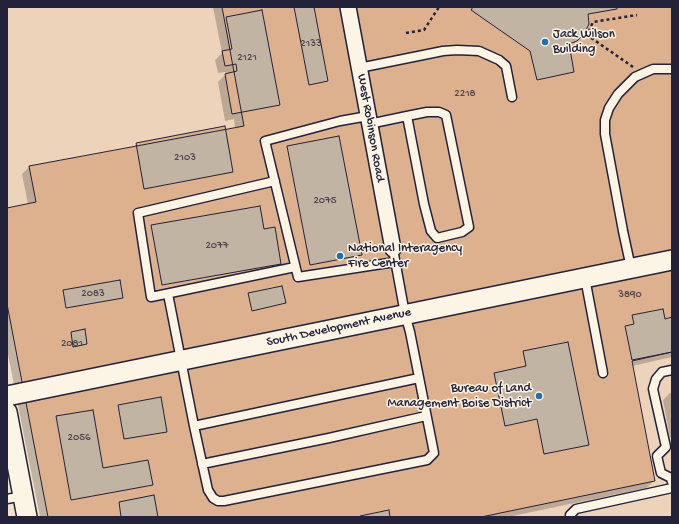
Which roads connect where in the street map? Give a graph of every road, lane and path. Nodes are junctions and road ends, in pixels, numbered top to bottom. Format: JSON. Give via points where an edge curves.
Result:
{"nodes":[{"id":1,"x":348,"y":7,"type":"edge"},
{"id":2,"x":440,"y":7,"type":"edge"},
{"id":3,"x":637,"y":15,"type":"dead end"},
{"id":4,"x":406,"y":33,"type":"dead end"},
{"id":5,"x":633,"y":67,"type":"dead end"},
{"id":6,"x":359,"y":68,"type":"junction"},
{"id":7,"x":672,"y":69,"type":"edge"},
{"id":8,"x":512,"y":97,"type":"dead end"},
{"id":9,"x":407,"y":116,"type":"junction"},
{"id":10,"x":369,"y":120,"type":"junction"},
{"id":11,"x":275,"y":181,"type":"junction"},
{"id":12,"x":394,"y":256,"type":"junction"},
{"id":13,"x":672,"y":260,"type":"edge"},
{"id":14,"x":295,"y":267,"type":"junction"},
{"id":15,"x":631,"y":268,"type":"junction"},
{"id":16,"x":585,"y":278,"type":"junction"},
{"id":17,"x":168,"y":294,"type":"junction"},
{"id":18,"x":405,"y":314,"type":"junction"},
{"id":19,"x":181,"y":360,"type":"junction"},
{"id":20,"x":672,"y":370,"type":"edge"},
{"id":21,"x":603,"y":373,"type":"dead end"},
{"id":22,"x":418,"y":378,"type":"junction"},
{"id":23,"x":7,"y":396,"type":"edge"},
{"id":24,"x":7,"y":412,"type":"edge"},
{"id":25,"x":426,"y":416,"type":"junction"},
{"id":26,"x":194,"y":426,"type":"junction"},
{"id":27,"x":669,"y":449,"type":"edge"},
{"id":28,"x":202,"y":464,"type":"junction"},
{"id":29,"x":14,"y":468,"type":"edge"},
{"id":30,"x":672,"y":479,"type":"edge"},
{"id":31,"x":672,"y":488,"type":"edge"},
{"id":32,"x":15,"y":498,"type":"edge"},
{"id":33,"x":27,"y":517,"type":"edge"},
{"id":34,"x":570,"y":517,"type":"edge"}],
"edges":[{"from":1,"to":6,"type":"street","name":"West Robinson Road"},
{"from":2,"to":4,"type":"path","via":[[424,30]]},
{"from":3,"to":5,"type":"path","via":[[593,22],[587,35]]},
{"from":6,"to":8,"type":"lane","via":[[442,51],[479,51],[506,66]]},
{"from":6,"to":10,"type":"street","name":"West Robinson Road"},
{"from":7,"to":15,"type":"lane","via":[[653,69],[635,78],[618,94],[605,120],[605,134],[622,231]]},
{"from":9,"to":9,"type":"lane","via":[[427,112],[446,115],[469,227],[462,232],[437,238],[431,231]]},
{"from":9,"to":10,"type":"lane"},
{"from":10,"to":11,"type":"lane","via":[[340,121],[265,141]]},
{"from":10,"to":12,"type":"street","name":"West Robinson Road"},
{"from":11,"to":14,"type":"lane"},
{"from":11,"to":17,"type":"lane","via":[[138,213],[151,297]]},
{"from":12,"to":14,"type":"lane","via":[[298,277]]},
{"from":12,"to":18,"type":"lane"},
{"from":13,"to":15,"type":"street","name":"South Development Avenue"},
{"from":14,"to":17,"type":"lane"},
{"from":15,"to":16,"type":"street","name":"South Development Avenue"},
{"from":16,"to":18,"type":"street","name":"South Development Avenue"},
{"from":16,"to":21,"type":"lane"},
{"from":17,"to":19,"type":"lane"},
{"from":18,"to":19,"type":"street","name":"South Development Avenue"},
{"from":18,"to":22,"type":"lane"},
{"from":19,"to":23,"type":"street","name":"South Development Avenue"},
{"from":19,"to":26,"type":"lane"},
{"from":20,"to":27,"type":"lane","via":[[662,372],[656,379],[653,389]]},
{"from":22,"to":25,"type":"lane"},
{"from":22,"to":26,"type":"lane"},
{"from":24,"to":29,"type":"street"},
{"from":25,"to":28,"type":"lane"},
{"from":25,"to":28,"type":"lane","via":[[434,453],[427,460],[224,501],[213,498],[208,490]]},
{"from":26,"to":28,"type":"lane"},
{"from":27,"to":30,"type":"lane","via":[[658,456],[661,473]]},
{"from":29,"to":32,"type":"street"},
{"from":31,"to":34,"type":"lane","via":[[576,509]]},
{"from":32,"to":33,"type":"street"}]}
